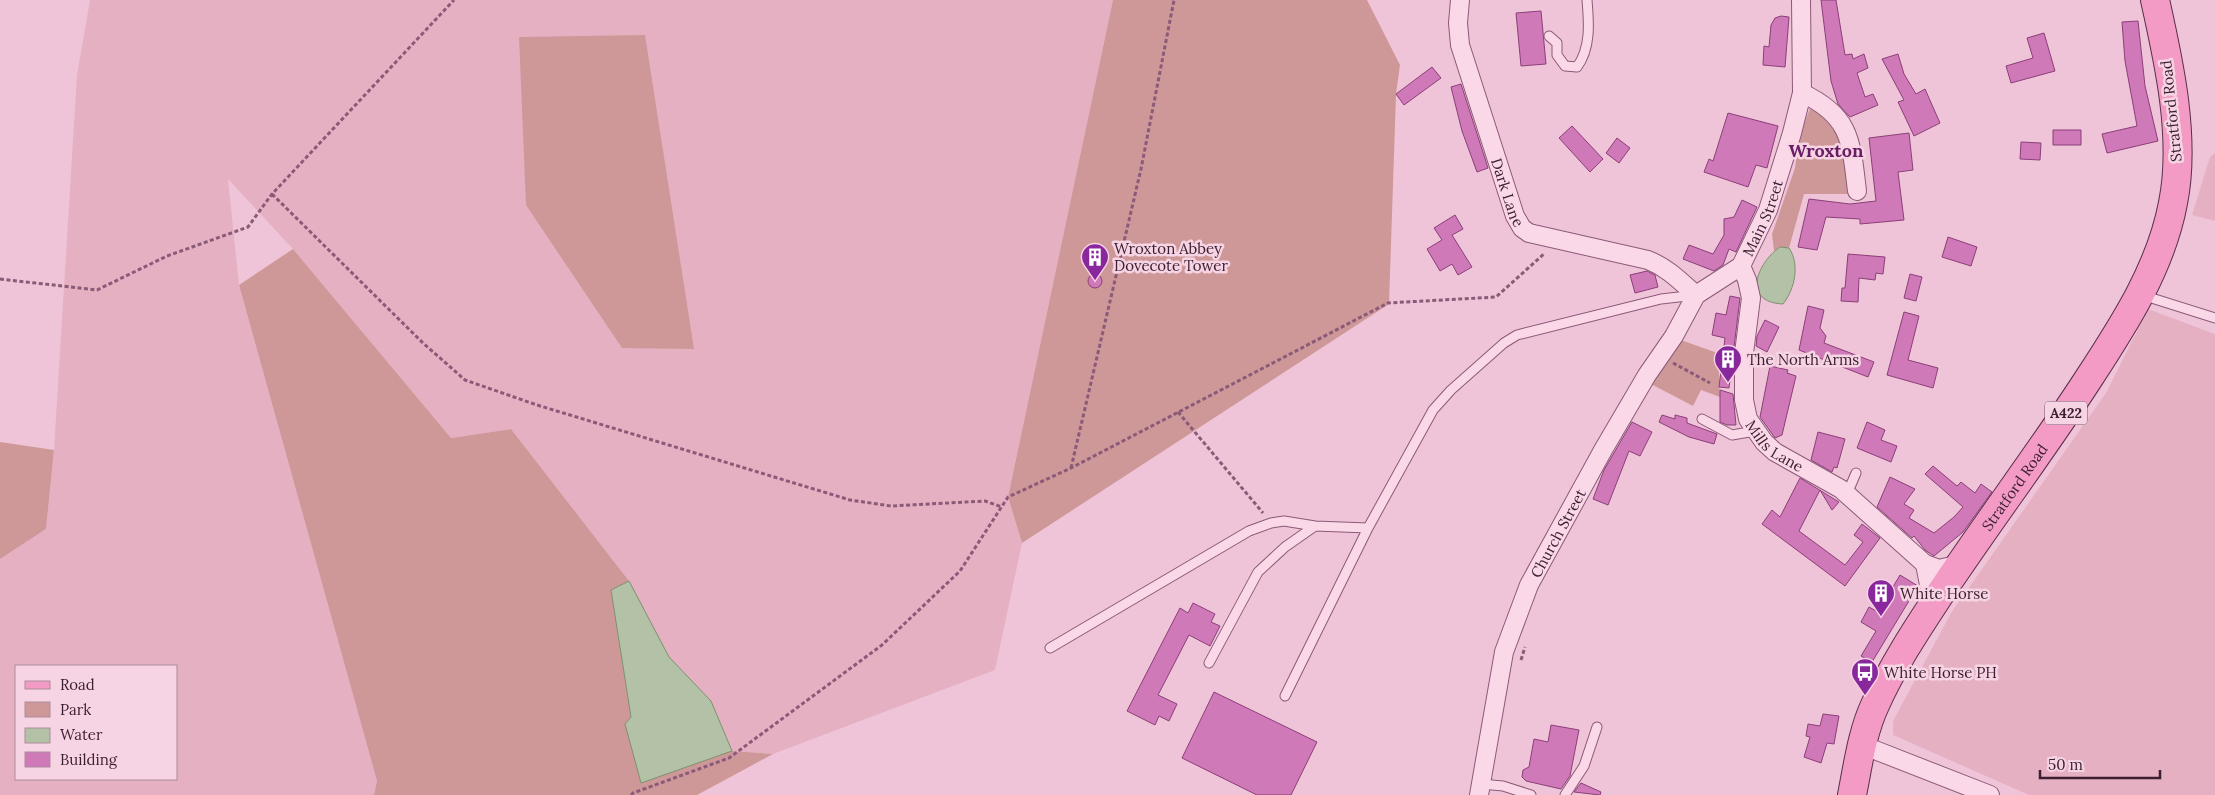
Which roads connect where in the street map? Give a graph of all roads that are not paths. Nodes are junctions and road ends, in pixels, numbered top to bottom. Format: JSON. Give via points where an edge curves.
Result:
{"nodes":[{"id":1,"x":1460,"y":0,"type":"edge"},
{"id":2,"x":1587,"y":0,"type":"edge"},
{"id":3,"x":1802,"y":0,"type":"edge"},
{"id":4,"x":2155,"y":0,"type":"edge"},
{"id":5,"x":1550,"y":36,"type":"dead end"},
{"id":6,"x":1802,"y":93,"type":"junction"},
{"id":7,"x":1857,"y":191,"type":"dead end"},
{"id":8,"x":1741,"y":266,"type":"junction"},
{"id":9,"x":2140,"y":294,"type":"junction"},
{"id":10,"x":1696,"y":295,"type":"junction"},
{"id":11,"x":2215,"y":318,"type":"edge"},
{"id":12,"x":1702,"y":419,"type":"dead end"},
{"id":13,"x":1756,"y":431,"type":"junction"},
{"id":14,"x":1856,"y":473,"type":"dead end"},
{"id":15,"x":1847,"y":494,"type":"junction"},
{"id":16,"x":1315,"y":526,"type":"junction"},
{"id":17,"x":1368,"y":528,"type":"junction"},
{"id":18,"x":1925,"y":564,"type":"junction"},
{"id":19,"x":1960,"y":564,"type":"junction"},
{"id":20,"x":1933,"y":606,"type":"junction"},
{"id":21,"x":1050,"y":648,"type":"dead end"},
{"id":22,"x":1209,"y":663,"type":"dead end"},
{"id":23,"x":1285,"y":696,"type":"dead end"},
{"id":24,"x":1598,"y":727,"type":"dead end"},
{"id":25,"x":1862,"y":745,"type":"junction"},
{"id":26,"x":1480,"y":790,"type":"edge"},
{"id":27,"x":1531,"y":795,"type":"edge"},
{"id":28,"x":1565,"y":795,"type":"edge"},
{"id":29,"x":1852,"y":795,"type":"edge"},
{"id":30,"x":1990,"y":795,"type":"edge"}],
"edges":[{"from":1,"to":10,"type":"street","name":"Dark Lane","via":[[1460,45],[1515,216],[1522,228],[1529,233],[1660,265]]},
{"from":2,"to":5,"type":"lane","via":[[1585,56],[1577,66],[1565,66],[1557,55],[1557,44]]},
{"from":3,"to":6,"type":"street","name":"Main Street"},
{"from":4,"to":9,"type":"main road","name":"Stratford Road","number":"A422","via":[[2171,87],[2177,145],[2176,174],[2174,200],[2164,240]]},
{"from":6,"to":7,"type":"street","via":[[1819,101],[1845,129],[1852,145]]},
{"from":6,"to":8,"type":"street","name":"Main Street","via":[[1768,210]]},
{"from":8,"to":10,"type":"street","name":"Main Street"},
{"from":8,"to":13,"type":"street","name":"Mills Lane","via":[[1751,298],[1744,353],[1744,400],[1748,419]]},
{"from":9,"to":11,"type":"lane"},
{"from":9,"to":19,"type":"main road","name":"Stratford Road","number":"A422","via":[[2046,444]]},
{"from":10,"to":17,"type":"lane","via":[[1661,299],[1540,328],[1504,343],[1433,410]]},
{"from":10,"to":26,"type":"street","name":"Church Street","via":[[1603,450],[1529,585],[1504,652]]},
{"from":12,"to":13,"type":"lane","via":[[1732,435]]},
{"from":13,"to":15,"type":"street","name":"Mills Lane","via":[[1775,452]]},
{"from":14,"to":15,"type":"lane"},
{"from":15,"to":18,"type":"street","name":"Mills Lane"},
{"from":16,"to":17,"type":"lane"},
{"from":16,"to":21,"type":"lane","via":[[1284,521],[1249,531]]},
{"from":16,"to":22,"type":"lane","via":[[1258,572]]},
{"from":17,"to":23,"type":"lane"},
{"from":18,"to":19,"type":"street","via":[[1939,568]]},
{"from":18,"to":20,"type":"street"},
{"from":19,"to":20,"type":"main road","name":"Stratford Road","number":"A422"},
{"from":20,"to":25,"type":"main road","name":"Stratford Road","number":"A422","via":[[1908,643],[1874,706]]},
{"from":24,"to":28,"type":"lane","via":[[1584,766]]},
{"from":25,"to":29,"type":"main road","name":"Stratford Road","number":"A422"},
{"from":25,"to":30,"type":"street"},
{"from":26,"to":27,"type":"lane","via":[[1503,786]]}]}
